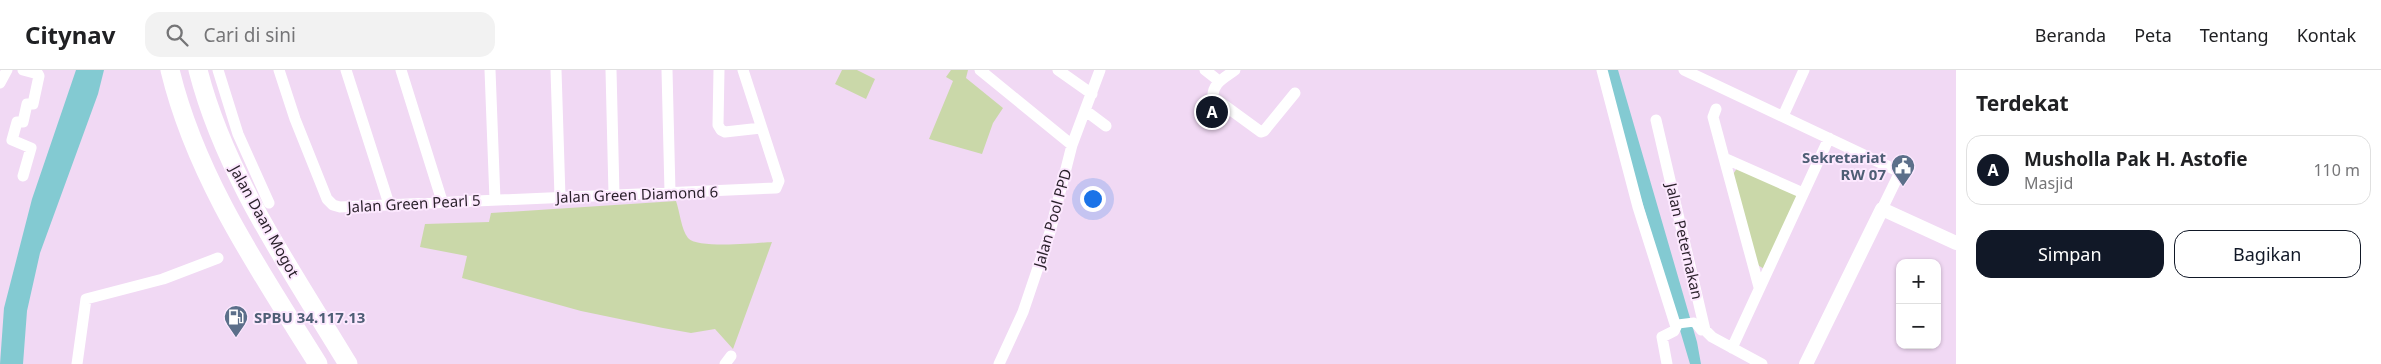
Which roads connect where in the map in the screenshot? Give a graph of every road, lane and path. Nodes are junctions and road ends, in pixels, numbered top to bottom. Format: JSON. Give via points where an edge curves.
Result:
{"nodes":[{"id":1,"x":8,"y":70,"type":"edge"},
{"id":2,"x":23,"y":70,"type":"edge"},
{"id":3,"x":170,"y":70,"type":"edge"},
{"id":4,"x":183,"y":70,"type":"edge"},
{"id":5,"x":188,"y":70,"type":"edge"},
{"id":6,"x":198,"y":70,"type":"edge"},
{"id":7,"x":218,"y":70,"type":"edge"},
{"id":8,"x":279,"y":70,"type":"edge"},
{"id":9,"x":346,"y":70,"type":"edge"},
{"id":10,"x":401,"y":70,"type":"edge"},
{"id":11,"x":490,"y":70,"type":"edge"},
{"id":12,"x":556,"y":70,"type":"edge"},
{"id":13,"x":611,"y":70,"type":"edge"},
{"id":14,"x":667,"y":70,"type":"edge"},
{"id":15,"x":719,"y":70,"type":"edge"},
{"id":16,"x":743,"y":70,"type":"edge"},
{"id":17,"x":980,"y":70,"type":"edge"},
{"id":18,"x":1058,"y":70,"type":"edge"},
{"id":19,"x":1100,"y":70,"type":"edge"},
{"id":20,"x":1205,"y":70,"type":"edge"},
{"id":21,"x":1235,"y":70,"type":"edge"},
{"id":22,"x":1602,"y":70,"type":"edge"},
{"id":23,"x":1684,"y":70,"type":"edge"},
{"id":24,"x":1804,"y":70,"type":"edge"},
{"id":25,"x":1219,"y":81,"type":"junction"},
{"id":26,"x":0,"y":83,"type":"edge"},
{"id":27,"x":1295,"y":93,"type":"dead end"},
{"id":28,"x":1092,"y":94,"type":"junction"},
{"id":29,"x":204,"y":95,"type":"junction"},
{"id":30,"x":179,"y":103,"type":"junction"},
{"id":31,"x":1716,"y":109,"type":"dead end"},
{"id":32,"x":1086,"y":111,"type":"junction"},
{"id":33,"x":211,"y":116,"type":"junction"},
{"id":34,"x":1783,"y":116,"type":"junction"},
{"id":35,"x":1656,"y":120,"type":"dead end"},
{"id":36,"x":187,"y":126,"type":"junction"},
{"id":37,"x":1106,"y":126,"type":"dead end"},
{"id":38,"x":761,"y":128,"type":"junction"},
{"id":39,"x":1829,"y":138,"type":"junction"},
{"id":40,"x":1072,"y":145,"type":"junction"},
{"id":41,"x":1724,"y":158,"type":"junction"},
{"id":42,"x":23,"y":176,"type":"dead end"},
{"id":43,"x":670,"y":192,"type":"junction"},
{"id":44,"x":1803,"y":193,"type":"junction"},
{"id":45,"x":614,"y":194,"type":"junction"},
{"id":46,"x":560,"y":197,"type":"junction"},
{"id":47,"x":262,"y":199,"type":"junction"},
{"id":48,"x":495,"y":200,"type":"junction"},
{"id":49,"x":442,"y":201,"type":"junction"},
{"id":50,"x":389,"y":204,"type":"junction"},
{"id":51,"x":1882,"y":209,"type":"junction"},
{"id":52,"x":1956,"y":243,"type":"edge"},
{"id":53,"x":218,"y":258,"type":"dead end"},
{"id":54,"x":1759,"y":287,"type":"junction"},
{"id":55,"x":1676,"y":325,"type":"junction"},
{"id":56,"x":1706,"y":330,"type":"junction"},
{"id":57,"x":1732,"y":348,"type":"junction"},
{"id":58,"x":77,"y":364,"type":"edge"},
{"id":59,"x":318,"y":364,"type":"edge"},
{"id":60,"x":329,"y":364,"type":"edge"},
{"id":61,"x":338,"y":364,"type":"edge"},
{"id":62,"x":348,"y":364,"type":"edge"},
{"id":63,"x":999,"y":364,"type":"edge"},
{"id":64,"x":1667,"y":364,"type":"edge"},
{"id":65,"x":1762,"y":364,"type":"edge"},
{"id":66,"x":1806,"y":364,"type":"edge"}],
"edges":[{"from":1,"to":26,"type":"street"},
{"from":2,"to":42,"type":"street","via":[[39,76],[32,104],[27,104],[23,122],[16,122],[12,140],[31,148]]},
{"from":3,"to":30,"type":"highway","name":"Jalan Daan Mogot"},
{"from":4,"to":60,"type":"highway","name":"Jalan Daan Mogot","via":[[198,124],[235,205]]},
{"from":5,"to":61,"type":"highway","name":"Jalan Daan Mogot","via":[[205,124],[239,201]]},
{"from":6,"to":29,"type":"highway","name":"Jalan Daan Mogot"},
{"from":7,"to":47,"type":"street"},
{"from":8,"to":50,"type":"street","name":"Jalan Green Pearl 5","via":[[328,199],[340,207]]},
{"from":9,"to":50,"type":"street"},
{"from":10,"to":49,"type":"street"},
{"from":11,"to":48,"type":"street"},
{"from":12,"to":46,"type":"street"},
{"from":13,"to":45,"type":"street"},
{"from":14,"to":43,"type":"street"},
{"from":15,"to":38,"type":"street","via":[[718,125],[721,130]]},
{"from":16,"to":38,"type":"street"},
{"from":17,"to":40,"type":"street"},
{"from":18,"to":28,"type":"street"},
{"from":19,"to":28,"type":"street","name":"Jalan Pool PPD"},
{"from":20,"to":25,"type":"street"},
{"from":21,"to":25,"type":"street"},
{"from":22,"to":55,"type":"street","via":[[1638,207]]},
{"from":23,"to":34,"type":"street"},
{"from":24,"to":34,"type":"street"},
{"from":25,"to":27,"type":"street","via":[[1213,97],[1261,132]]},
{"from":28,"to":32,"type":"street","name":"Jalan Pool PPD"},
{"from":29,"to":30,"type":"highway","via":[[194,106],[186,107]]},
{"from":29,"to":33,"type":"highway","name":"Jalan Daan Mogot"},
{"from":30,"to":36,"type":"highway","name":"Jalan Daan Mogot"},
{"from":31,"to":41,"type":"street","via":[[1713,117]]},
{"from":32,"to":37,"type":"street"},
{"from":32,"to":40,"type":"street","name":"Jalan Pool PPD"},
{"from":33,"to":36,"type":"highway","via":[[195,113]]},
{"from":33,"to":47,"type":"highway","name":"Jalan Daan Mogot"},
{"from":34,"to":39,"type":"street"},
{"from":35,"to":56,"type":"street","name":"Jalan Peternakan"},
{"from":36,"to":59,"type":"highway","name":"Jalan Daan Mogot","via":[[231,222]]},
{"from":38,"to":43,"type":"street","name":"Jalan Green Diamond 6","via":[[779,181],[778,187]]},
{"from":39,"to":44,"type":"street"},
{"from":39,"to":51,"type":"street","via":[[1900,172]]},
{"from":40,"to":63,"type":"street","name":"Jalan Pool PPD","via":[[1050,232],[1023,312]]},
{"from":41,"to":44,"type":"street"},
{"from":41,"to":54,"type":"street"},
{"from":43,"to":45,"type":"street","name":"Jalan Green Diamond 6"},
{"from":44,"to":54,"type":"street"},
{"from":45,"to":46,"type":"street","name":"Jalan Green Diamond 6"},
{"from":46,"to":48,"type":"street","name":"Jalan Green Diamond 6"},
{"from":47,"to":62,"type":"highway","name":"Jalan Daan Mogot"},
{"from":48,"to":49,"type":"street","name":"Jalan Green Pearl 5"},
{"from":49,"to":50,"type":"street","name":"Jalan Green Pearl 5"},
{"from":51,"to":52,"type":"street"},
{"from":51,"to":66,"type":"street"},
{"from":53,"to":58,"type":"street","via":[[163,279],[86,299]]},
{"from":54,"to":57,"type":"street"},
{"from":55,"to":56,"type":"street","via":[[1694,322],[1701,331]]},
{"from":55,"to":64,"type":"street","via":[[1674,331],[1662,337]]},
{"from":56,"to":57,"type":"street"},
{"from":57,"to":65,"type":"street"}]}
